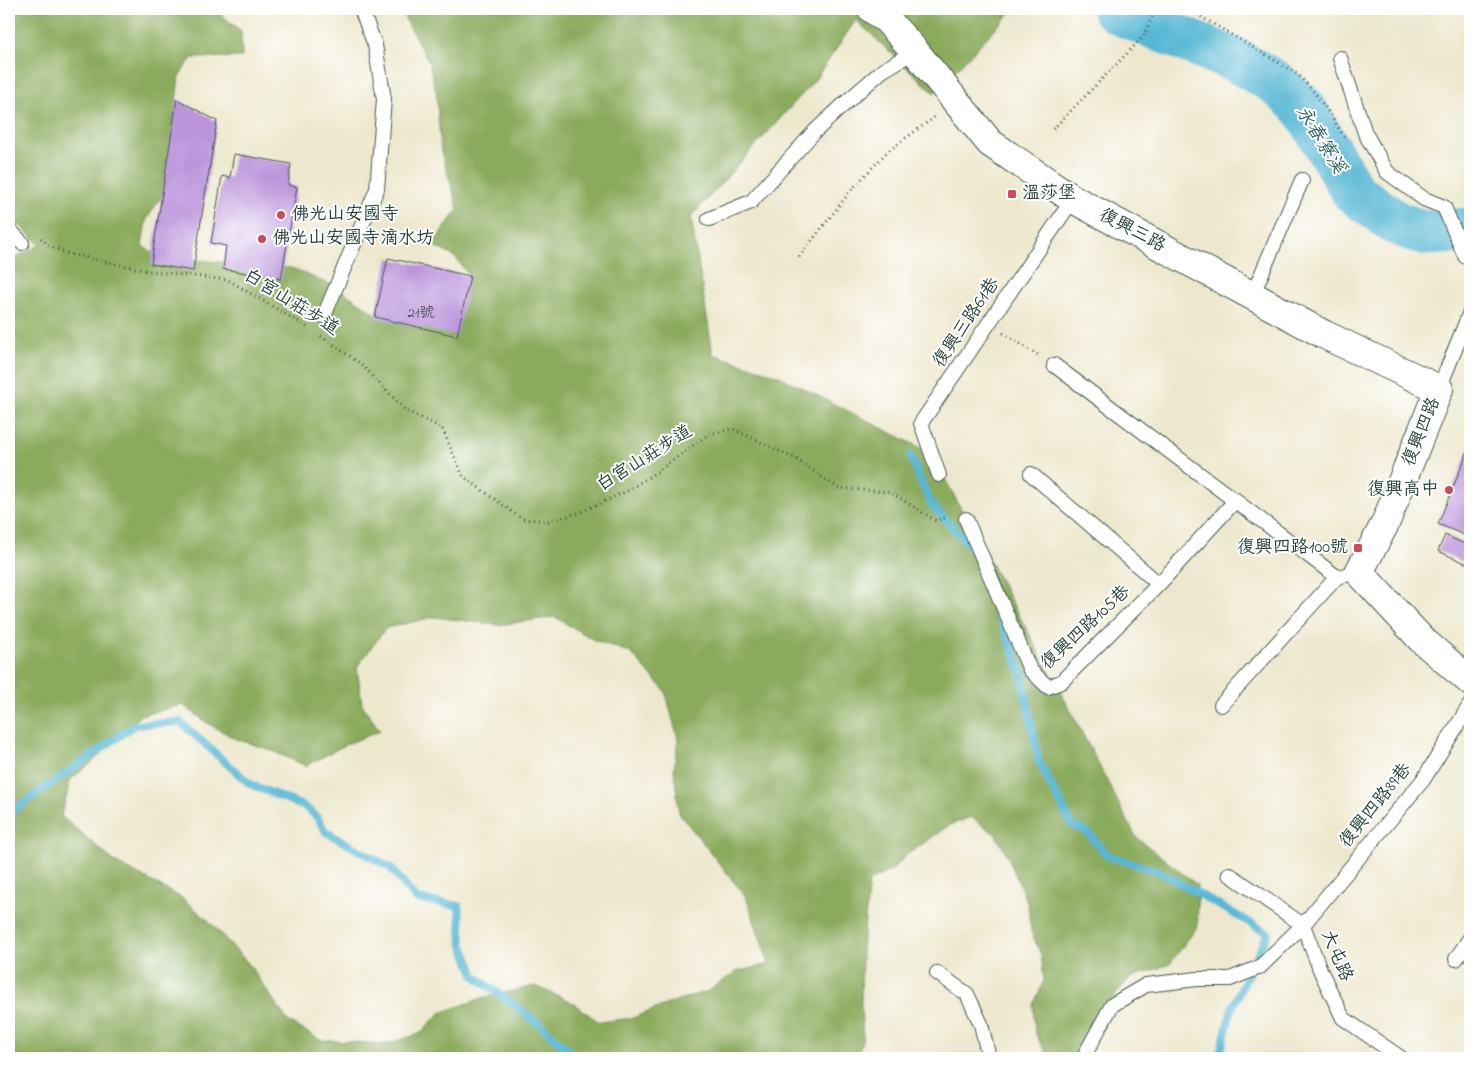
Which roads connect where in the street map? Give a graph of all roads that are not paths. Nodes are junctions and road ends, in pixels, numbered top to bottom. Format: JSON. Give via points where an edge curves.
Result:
{"nodes":[{"id":1,"x":360,"y":9,"type":"edge"},
{"id":2,"x":872,"y":9,"type":"edge"},
{"id":3,"x":915,"y":51,"type":"junction"},
{"id":4,"x":1340,"y":58,"type":"dead end"},
{"id":5,"x":1302,"y":180,"type":"dead end"},
{"id":6,"x":1073,"y":199,"type":"junction"},
{"id":7,"x":709,"y":219,"type":"dead end"},
{"id":8,"x":9,"y":229,"type":"edge"},
{"id":9,"x":22,"y":243,"type":"dead end"},
{"id":10,"x":1468,"y":258,"type":"edge"},
{"id":11,"x":1252,"y":296,"type":"junction"},
{"id":12,"x":1470,"y":312,"type":"edge"},
{"id":13,"x":324,"y":316,"type":"dead end"},
{"id":14,"x":1054,"y":365,"type":"road end"},
{"id":15,"x":1439,"y":389,"type":"junction"},
{"id":16,"x":1031,"y":474,"type":"dead end"},
{"id":17,"x":938,"y":475,"type":"dead end"},
{"id":18,"x":1236,"y":500,"type":"junction"},
{"id":19,"x":966,"y":519,"type":"road end"},
{"id":20,"x":1348,"y":574,"type":"junction"},
{"id":21,"x":1159,"y":584,"type":"junction"},
{"id":22,"x":1470,"y":681,"type":"edge"},
{"id":23,"x":1221,"y":705,"type":"dead end"},
{"id":24,"x":1470,"y":705,"type":"edge"},
{"id":25,"x":1229,"y":874,"type":"dead end"},
{"id":26,"x":1303,"y":925,"type":"junction"},
{"id":27,"x":1470,"y":938,"type":"edge"},
{"id":28,"x":1456,"y":959,"type":"dead end"},
{"id":29,"x":937,"y":973,"type":"dead end"},
{"id":30,"x":989,"y":1058,"type":"edge"},
{"id":31,"x":1083,"y":1058,"type":"edge"},
{"id":32,"x":1401,"y":1058,"type":"edge"}],
"edges":[{"from":1,"to":13,"type":"lane","via":[[375,45],[384,99],[377,189]]},
{"from":2,"to":3,"type":"street","name":"復興三路","via":[[887,20]]},
{"from":3,"to":6,"type":"street","name":"復興三路","via":[[990,143]]},
{"from":3,"to":7,"type":"lane","via":[[882,72],[814,132],[751,202]]},
{"from":4,"to":10,"type":"lane","via":[[1365,133],[1387,172],[1424,199],[1444,207]]},
{"from":5,"to":11,"type":"lane"},
{"from":6,"to":11,"type":"street","name":"復興三路"},
{"from":6,"to":17,"type":"lane","name":"復興三路61巷","via":[[921,423]]},
{"from":8,"to":9,"type":"lane"},
{"from":11,"to":15,"type":"street","name":"復興三路"},
{"from":12,"to":15,"type":"lane","name":"復興四路"},
{"from":14,"to":18,"type":"lane"},
{"from":15,"to":20,"type":"street","name":"復興四路","via":[[1384,524]]},
{"from":16,"to":21,"type":"lane"},
{"from":18,"to":20,"type":"lane"},
{"from":18,"to":21,"type":"lane","name":"復興四路105巷"},
{"from":19,"to":21,"type":"lane","name":"復興四路105巷","via":[[1030,670],[1048,687],[1061,682]]},
{"from":20,"to":22,"type":"street"},
{"from":20,"to":23,"type":"lane"},
{"from":24,"to":26,"type":"lane","name":"復興四路89巷","via":[[1423,780]]},
{"from":25,"to":26,"type":"lane","name":"大屯路"},
{"from":26,"to":31,"type":"lane","name":"復興四路89巷","via":[[1260,967],[1230,979],[1197,979],[1146,986],[1112,1005]]},
{"from":26,"to":32,"type":"lane","name":"大屯路","via":[[1343,1018]]},
{"from":27,"to":28,"type":"lane"},
{"from":29,"to":30,"type":"lane","via":[[967,994],[981,1024]]}]}
